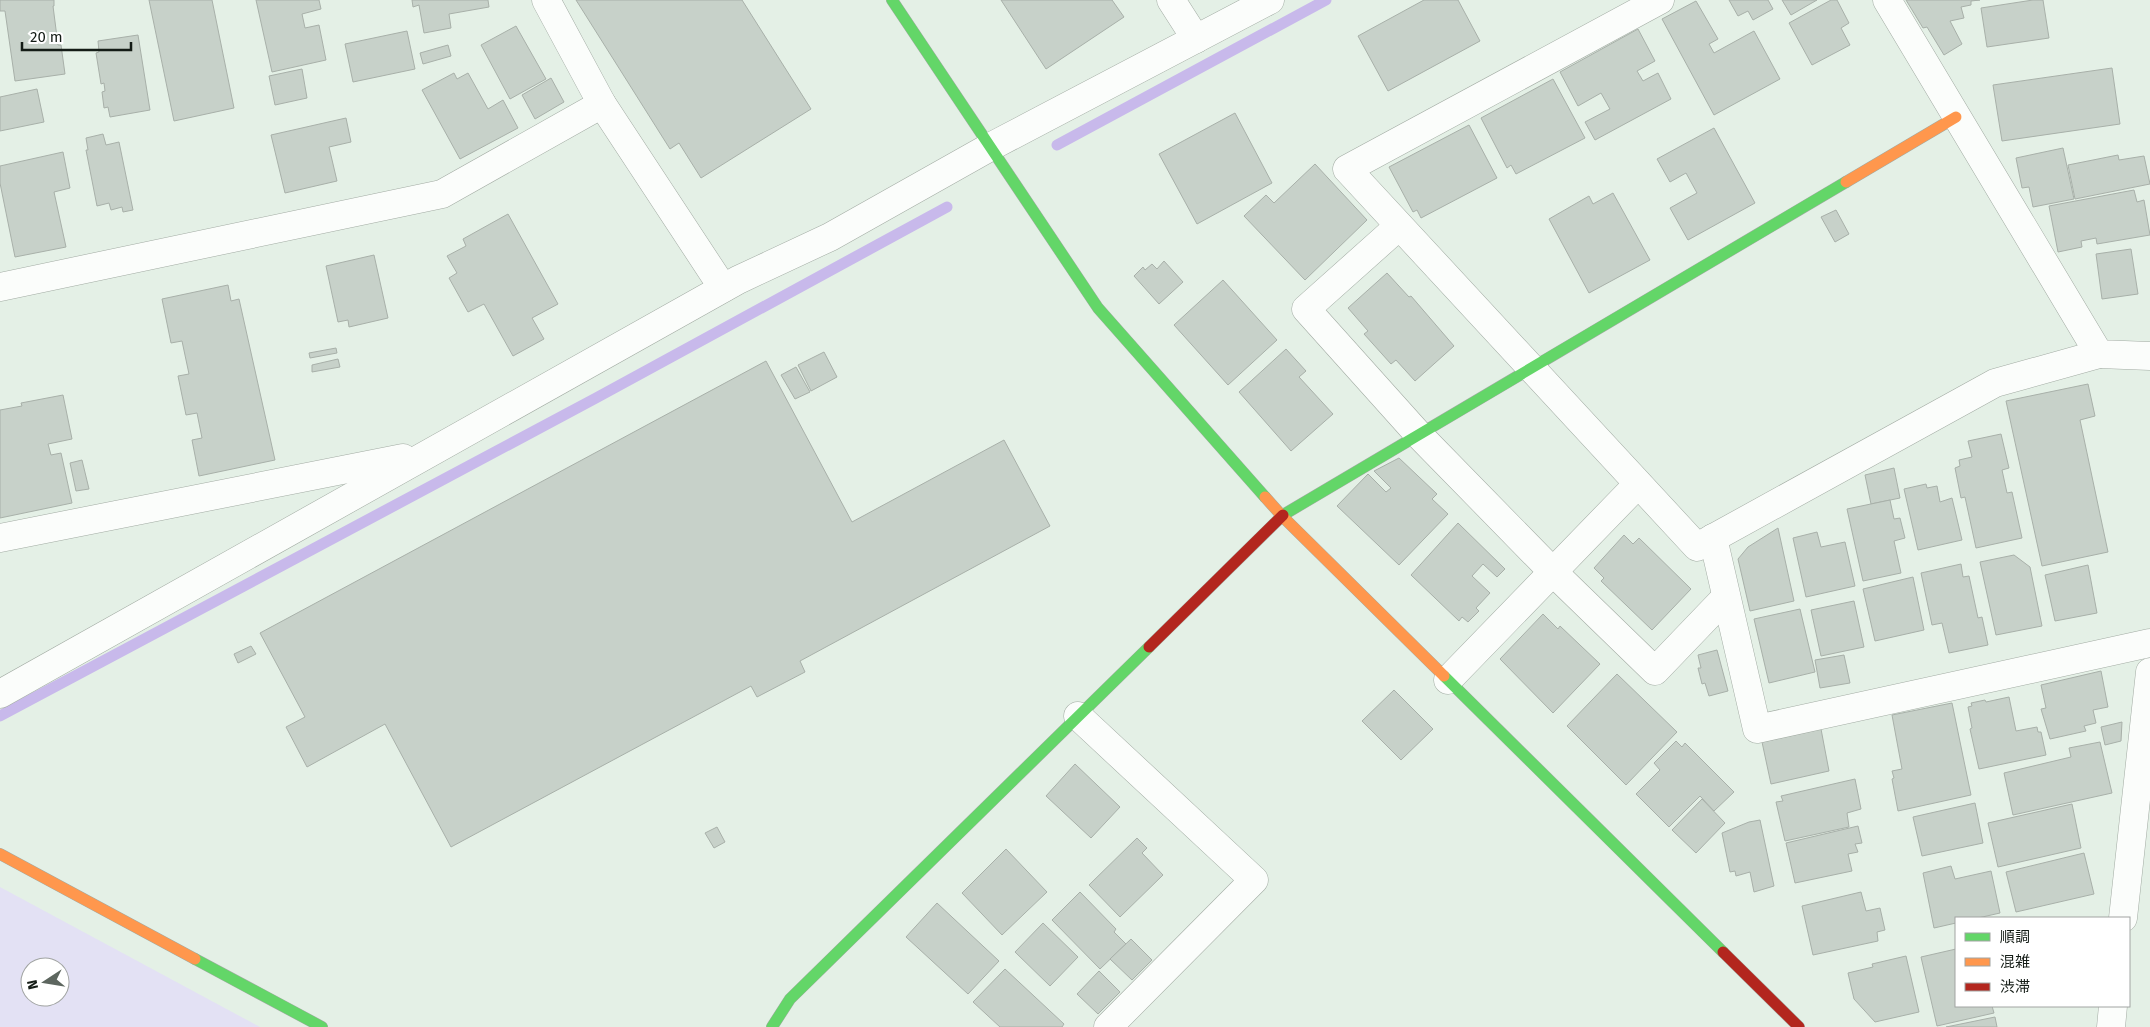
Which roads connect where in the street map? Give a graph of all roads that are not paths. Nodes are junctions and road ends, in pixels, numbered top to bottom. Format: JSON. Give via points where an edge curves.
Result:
{"nodes":[{"id":1,"x":546,"y":0,"type":"edge"},
{"id":2,"x":892,"y":0,"type":"edge"},
{"id":3,"x":1171,"y":0,"type":"edge"},
{"id":4,"x":1270,"y":0,"type":"edge"},
{"id":5,"x":1660,"y":0,"type":"edge"},
{"id":6,"x":1887,"y":0,"type":"edge"},
{"id":7,"x":1196,"y":39,"type":"junction"},
{"id":8,"x":602,"y":104,"type":"junction"},
{"id":9,"x":1956,"y":117,"type":"junction"},
{"id":10,"x":990,"y":147,"type":"junction"},
{"id":11,"x":1399,"y":226,"type":"junction"},
{"id":12,"x":0,"y":287,"type":"edge"},
{"id":13,"x":723,"y":288,"type":"junction"},
{"id":14,"x":2099,"y":354,"type":"junction"},
{"id":15,"x":2150,"y":356,"type":"edge"},
{"id":16,"x":1530,"y":369,"type":"junction"},
{"id":17,"x":1418,"y":435,"type":"junction"},
{"id":18,"x":428,"y":453,"type":"junction"},
{"id":19,"x":1638,"y":484,"type":"junction"},
{"id":20,"x":1282,"y":516,"type":"junction"},
{"id":21,"x":0,"y":538,"type":"edge"},
{"id":22,"x":1713,"y":538,"type":"junction"},
{"id":23,"x":1553,"y":572,"type":"junction"},
{"id":24,"x":1726,"y":597,"type":"junction"},
{"id":25,"x":2150,"y":644,"type":"edge"},
{"id":26,"x":2150,"y":672,"type":"edge"},
{"id":27,"x":1448,"y":680,"type":"junction"},
{"id":28,"x":0,"y":694,"type":"edge"},
{"id":29,"x":1078,"y":716,"type":"junction"},
{"id":30,"x":0,"y":854,"type":"edge"},
{"id":31,"x":2123,"y":917,"type":"edge"},
{"id":32,"x":2113,"y":1007,"type":"edge"},
{"id":33,"x":322,"y":1027,"type":"edge"},
{"id":34,"x":772,"y":1027,"type":"edge"},
{"id":35,"x":1108,"y":1027,"type":"edge"},
{"id":36,"x":1799,"y":1027,"type":"edge"},
{"id":37,"x":2111,"y":1027,"type":"edge"}],
"edges":[{"from":1,"to":8,"type":"street"},
{"from":2,"to":10,"type":"street"},
{"from":3,"to":7,"type":"street"},
{"from":4,"to":7,"type":"street"},
{"from":5,"to":11,"type":"street","via":[[1347,169]]},
{"from":6,"to":9,"type":"street"},
{"from":7,"to":10,"type":"street"},
{"from":8,"to":12,"type":"street","via":[[442,194]]},
{"from":8,"to":13,"type":"street"},
{"from":9,"to":14,"type":"street"},
{"from":9,"to":16,"type":"street"},
{"from":10,"to":13,"type":"street","via":[[830,237]]},
{"from":10,"to":20,"type":"street","via":[[1098,308]]},
{"from":11,"to":16,"type":"street"},
{"from":11,"to":17,"type":"street","via":[[1306,309]]},
{"from":13,"to":18,"type":"street"},
{"from":14,"to":15,"type":"street"},
{"from":14,"to":22,"type":"street","via":[[1995,383]]},
{"from":16,"to":17,"type":"street"},
{"from":16,"to":19,"type":"street"},
{"from":17,"to":20,"type":"street"},
{"from":17,"to":23,"type":"street"},
{"from":18,"to":21,"type":"street"},
{"from":18,"to":28,"type":"street"},
{"from":19,"to":22,"type":"street","via":[[1696,547]]},
{"from":19,"to":23,"type":"street"},
{"from":20,"to":27,"type":"street"},
{"from":20,"to":29,"type":"street"},
{"from":22,"to":24,"type":"street"},
{"from":23,"to":24,"type":"street","via":[[1655,671]]},
{"from":23,"to":27,"type":"street"},
{"from":24,"to":25,"type":"street","via":[[1757,730]]},
{"from":26,"to":31,"type":"street"},
{"from":27,"to":36,"type":"street"},
{"from":29,"to":34,"type":"street","via":[[790,999]]},
{"from":29,"to":35,"type":"street","via":[[1254,880]]},
{"from":30,"to":33,"type":"street"},
{"from":32,"to":37,"type":"street"}]}
